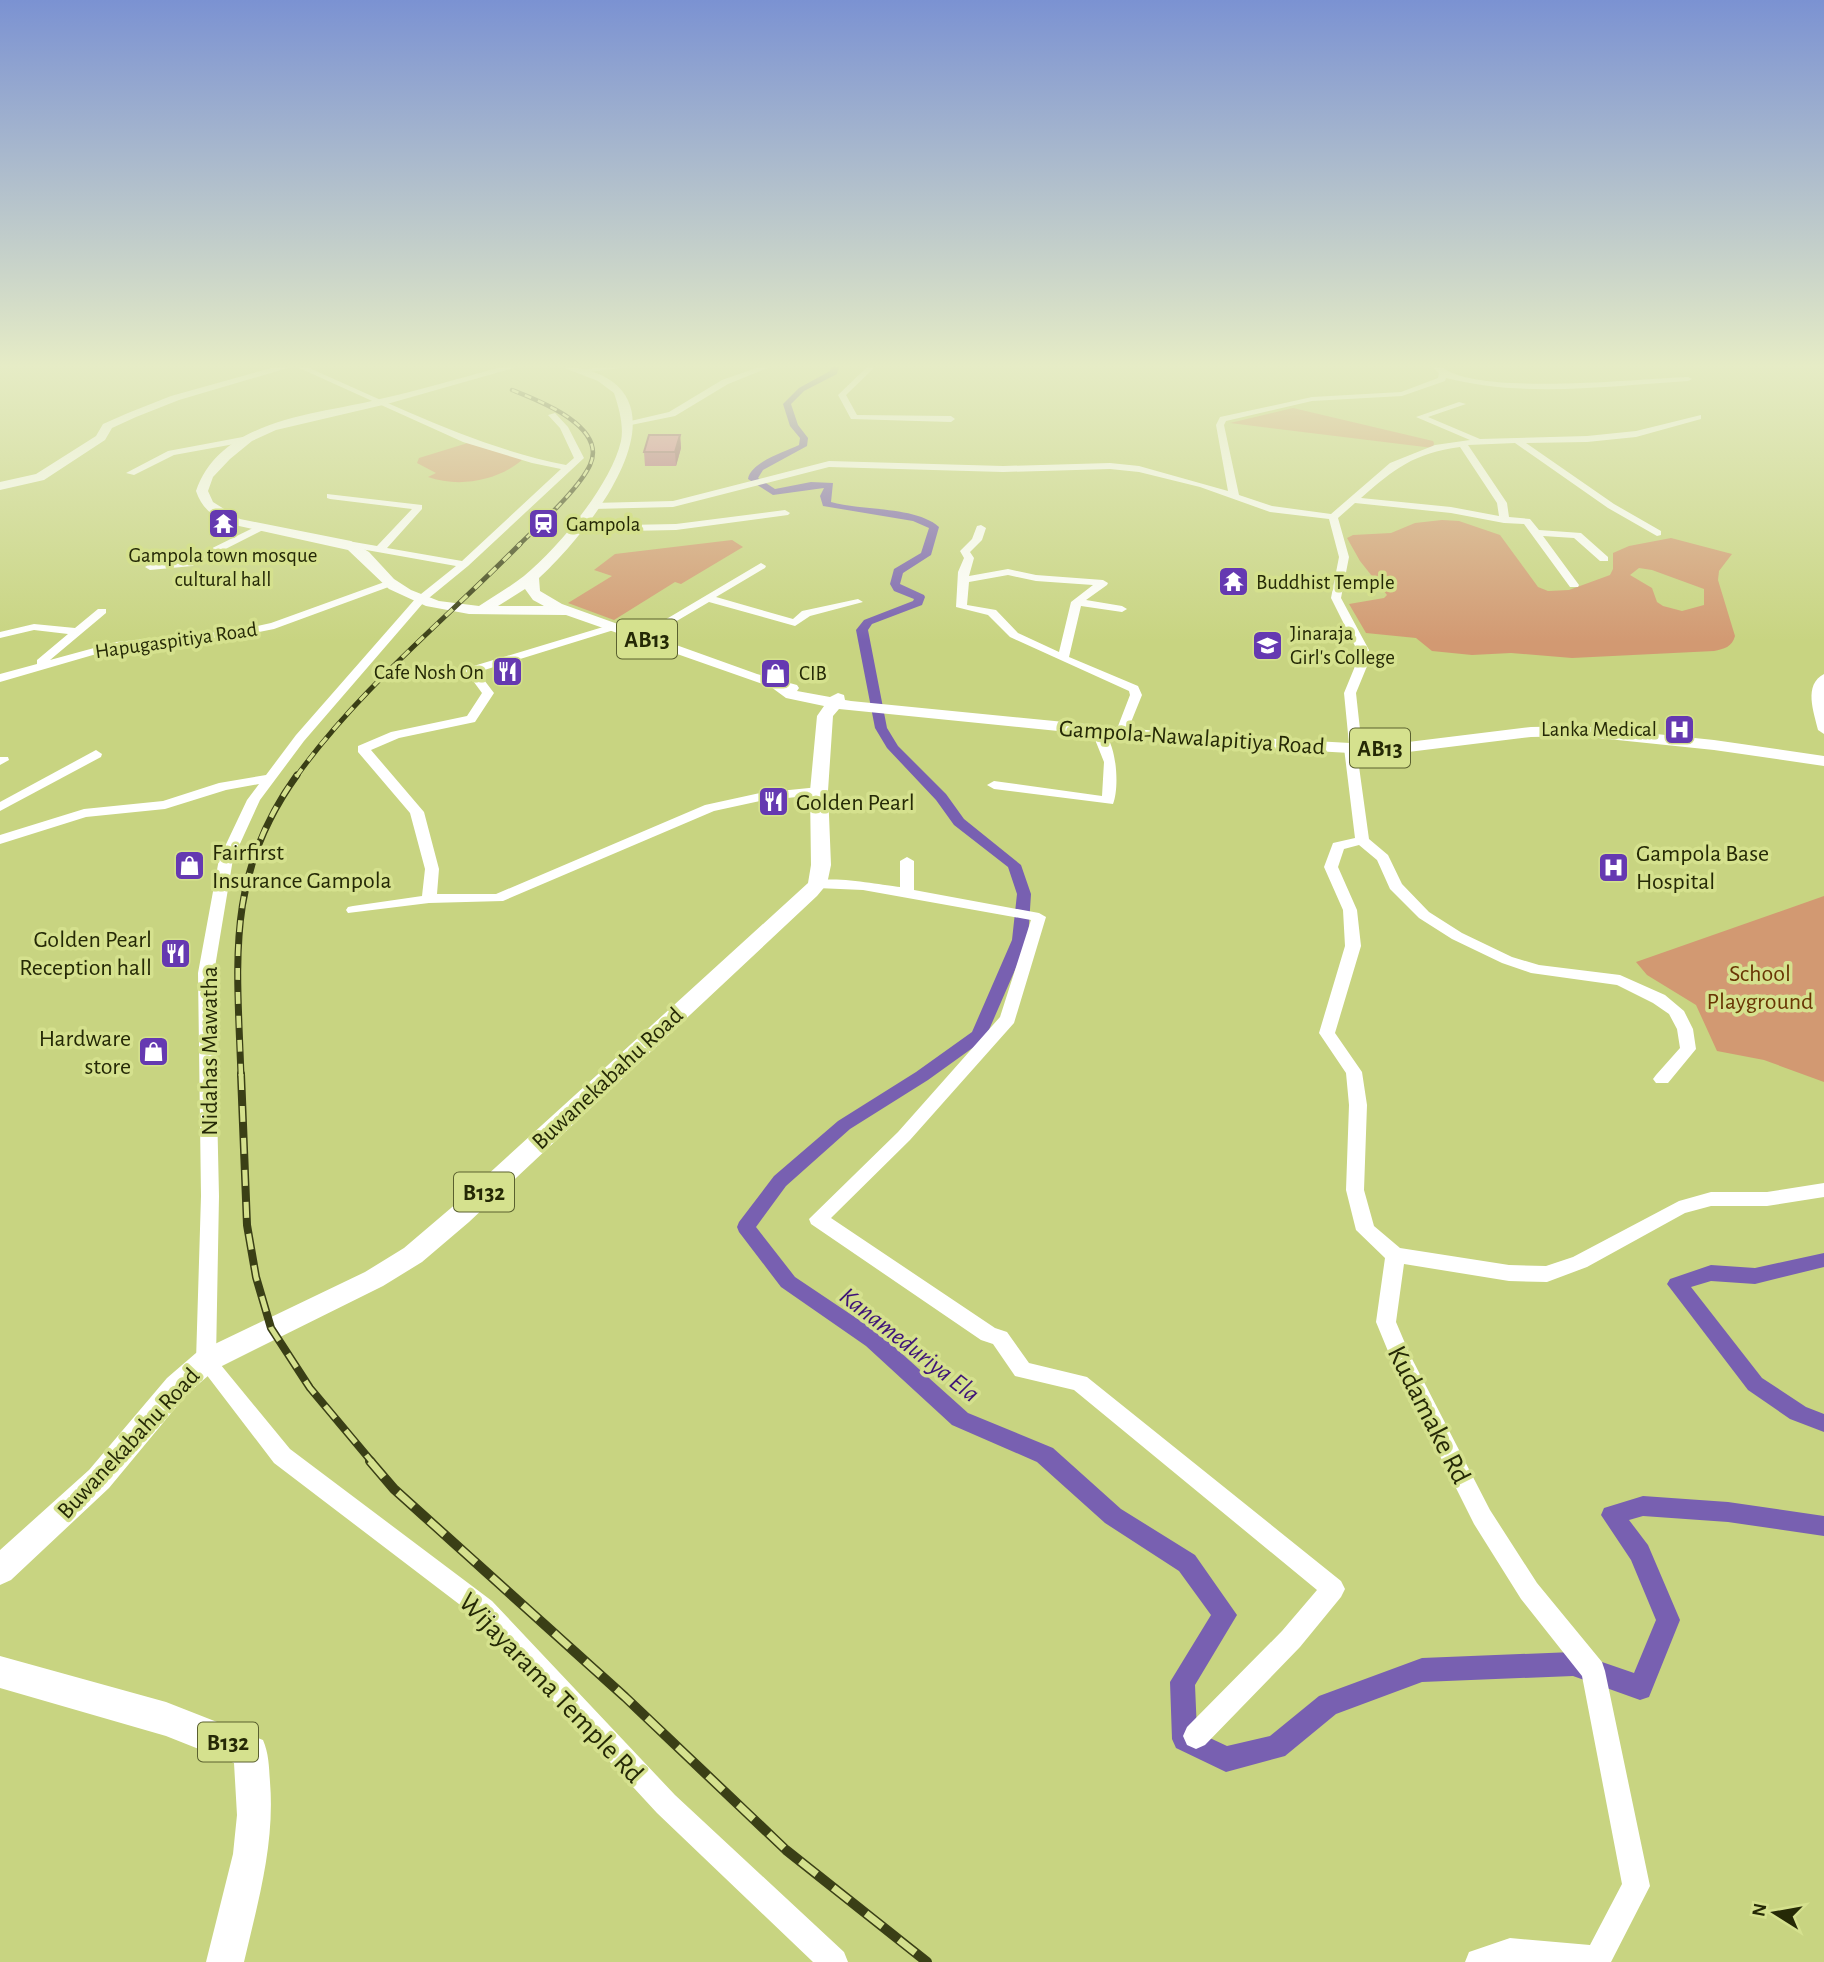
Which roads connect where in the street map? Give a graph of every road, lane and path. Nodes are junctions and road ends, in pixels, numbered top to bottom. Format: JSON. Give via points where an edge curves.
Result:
{"nodes":[{"id":1,"x":69,"y":459,"type":"edge"},
{"id":2,"x":160,"y":459,"type":"edge"},
{"id":3,"x":224,"y":459,"type":"edge"},
{"id":4,"x":525,"y":459,"type":"edge"},
{"id":5,"x":578,"y":459,"type":"edge"},
{"id":6,"x":618,"y":459,"type":"edge"},
{"id":7,"x":1227,"y":459,"type":"edge"},
{"id":8,"x":1409,"y":459,"type":"edge"},
{"id":9,"x":1472,"y":459,"type":"edge"},
{"id":10,"x":1543,"y":459,"type":"edge"},
{"id":11,"x":569,"y":468,"type":"junction"},
{"id":12,"x":131,"y":473,"type":"dead end"},
{"id":13,"x":0,"y":486,"type":"edge"},
{"id":14,"x":1234,"y":495,"type":"junction"},
{"id":15,"x":330,"y":496,"type":"dead end"},
{"id":16,"x":1351,"y":500,"type":"junction"},
{"id":17,"x":593,"y":506,"type":"junction"},
{"id":18,"x":785,"y":513,"type":"dead end"},
{"id":19,"x":1334,"y":517,"type":"junction"},
{"id":20,"x":1504,"y":520,"type":"junction"},
{"id":21,"x":259,"y":527,"type":"junction"},
{"id":22,"x":981,"y":528,"type":"dead end"},
{"id":23,"x":576,"y":529,"type":"junction"},
{"id":24,"x":1536,"y":533,"type":"junction"},
{"id":25,"x":1657,"y":533,"type":"dead end"},
{"id":26,"x":348,"y":544,"type":"junction"},
{"id":27,"x":379,"y":550,"type":"junction"},
{"id":28,"x":1604,"y":559,"type":"dead end"},
{"id":29,"x":464,"y":564,"type":"junction"},
{"id":30,"x":761,"y":566,"type":"dead end"},
{"id":31,"x":150,"y":567,"type":"dead end"},
{"id":32,"x":532,"y":578,"type":"junction"},
{"id":33,"x":964,"y":580,"type":"junction"},
{"id":34,"x":390,"y":583,"type":"junction"},
{"id":35,"x":1574,"y":585,"type":"dead end"},
{"id":36,"x":707,"y":598,"type":"junction"},
{"id":37,"x":420,"y":600,"type":"junction"},
{"id":38,"x":1076,"y":602,"type":"junction"},
{"id":39,"x":858,"y":603,"type":"dead end"},
{"id":40,"x":1122,"y":608,"type":"dead end"},
{"id":41,"x":484,"y":609,"type":"junction"},
{"id":42,"x":102,"y":611,"type":"dead end"},
{"id":43,"x":570,"y":611,"type":"junction"},
{"id":44,"x":613,"y":627,"type":"junction"},
{"id":45,"x":76,"y":631,"type":"junction"},
{"id":46,"x":0,"y":635,"type":"edge"},
{"id":47,"x":642,"y":637,"type":"junction"},
{"id":48,"x":1063,"y":659,"type":"junction"},
{"id":49,"x":36,"y":666,"type":"junction"},
{"id":50,"x":0,"y":678,"type":"edge"},
{"id":51,"x":1824,"y":678,"type":"edge"},
{"id":52,"x":836,"y":703,"type":"junction"},
{"id":53,"x":1823,"y":722,"type":"edge"},
{"id":54,"x":1098,"y":732,"type":"junction"},
{"id":55,"x":1122,"y":734,"type":"junction"},
{"id":56,"x":1353,"y":748,"type":"junction"},
{"id":57,"x":96,"y":754,"type":"dead end"},
{"id":58,"x":1824,"y":761,"type":"edge"},
{"id":59,"x":271,"y":778,"type":"junction"},
{"id":60,"x":994,"y":785,"type":"dead end"},
{"id":61,"x":819,"y":791,"type":"junction"},
{"id":62,"x":0,"y":807,"type":"edge"},
{"id":63,"x":1362,"y":840,"type":"junction"},
{"id":64,"x":0,"y":841,"type":"edge"},
{"id":65,"x":907,"y":861,"type":"dead end"},
{"id":66,"x":817,"y":884,"type":"junction"},
{"id":67,"x":907,"y":893,"type":"junction"},
{"id":68,"x":429,"y":899,"type":"junction"},
{"id":69,"x":354,"y":910,"type":"dead end"},
{"id":70,"x":1662,"y":1079,"type":"dead end"},
{"id":71,"x":1824,"y":1190,"type":"edge"},
{"id":72,"x":1395,"y":1255,"type":"junction"},
{"id":73,"x":206,"y":1361,"type":"junction"},
{"id":74,"x":10,"y":1550,"type":"edge"},
{"id":75,"x":0,"y":1570,"type":"edge"},
{"id":76,"x":0,"y":1672,"type":"edge"},
{"id":77,"x":1196,"y":1735,"type":"dead end"},
{"id":78,"x":225,"y":1962,"type":"edge"},
{"id":79,"x":834,"y":1962,"type":"edge"},
{"id":80,"x":1479,"y":1962,"type":"edge"}],
"edges":[{"from":1,"to":13,"type":"main road","via":[[40,477]]},
{"from":2,"to":12,"type":"street"},
{"from":3,"to":21,"type":"main road","via":[[207,476],[202,491],[208,505],[220,514]]},
{"from":4,"to":11,"type":"street"},
{"from":5,"to":11,"type":"street"},
{"from":6,"to":17,"type":"main road"},
{"from":7,"to":14,"type":"street"},
{"from":8,"to":16,"type":"street","via":[[1393,465]]},
{"from":9,"to":20,"type":"street","via":[[1502,503]]},
{"from":10,"to":25,"type":"street"},
{"from":11,"to":29,"type":"street","name":"Nidahas Mawatha"},
{"from":14,"to":17,"type":"street","via":[[1139,469],[1110,466],[829,464],[673,504]]},
{"from":14,"to":19,"type":"street","via":[[1270,509]]},
{"from":15,"to":27,"type":"street","via":[[419,507]]},
{"from":16,"to":19,"type":"street"},
{"from":16,"to":20,"type":"street"},
{"from":17,"to":23,"type":"main road"},
{"from":18,"to":23,"type":"street","via":[[676,527]]},
{"from":19,"to":56,"type":"street","via":[[1343,557],[1336,598],[1364,659],[1350,693]]},
{"from":20,"to":24,"type":"street","via":[[1527,521]]},
{"from":21,"to":26,"type":"main road"},
{"from":21,"to":31,"type":"street","via":[[188,564]]},
{"from":22,"to":33,"type":"street","via":[[977,540],[965,551]]},
{"from":23,"to":32,"type":"main road"},
{"from":24,"to":28,"type":"street","via":[[1577,535]]},
{"from":24,"to":35,"type":"street"},
{"from":26,"to":27,"type":"street"},
{"from":26,"to":34,"type":"main road","via":[[375,564]]},
{"from":27,"to":29,"type":"street"},
{"from":29,"to":37,"type":"street","name":"Nidahas Mawatha"},
{"from":30,"to":36,"type":"street"},
{"from":32,"to":41,"type":"main road"},
{"from":32,"to":43,"type":"main road","number":"AB13","via":[[530,586],[537,597]]},
{"from":33,"to":38,"type":"street","via":[[1009,572],[1103,583]]},
{"from":33,"to":48,"type":"street","via":[[961,607],[992,612],[1014,635]]},
{"from":34,"to":37,"type":"main road"},
{"from":34,"to":49,"type":"street","name":"Hapugaspitiya Road","via":[[274,626],[117,645]]},
{"from":36,"to":39,"type":"street","via":[[795,623],[806,613]]},
{"from":36,"to":47,"type":"street"},
{"from":37,"to":41,"type":"main road"},
{"from":37,"to":59,"type":"street","name":"Nidahas Mawatha"},
{"from":38,"to":40,"type":"street"},
{"from":38,"to":48,"type":"street"},
{"from":41,"to":43,"type":"main road"},
{"from":42,"to":45,"type":"street"},
{"from":43,"to":44,"type":"main road","number":"AB13"},
{"from":44,"to":47,"type":"main road","number":"AB13"},
{"from":44,"to":68,"type":"street","via":[[471,670],[488,693],[471,719],[395,735],[363,749],[417,812],[432,869]]},
{"from":45,"to":46,"type":"street","via":[[34,627]]},
{"from":45,"to":49,"type":"street"},
{"from":47,"to":52,"type":"main road","number":"AB13","via":[[792,695]]},
{"from":48,"to":55,"type":"street","via":[[1134,689]]},
{"from":49,"to":50,"type":"street","name":"Hapugaspitiya Road"},
{"from":51,"to":53,"type":"street","via":[[1816,696]]},
{"from":52,"to":54,"type":"main road","name":"Gampola-Nawalapitiya Road","number":"AB13"},
{"from":52,"to":61,"type":"main road"},
{"from":54,"to":55,"type":"main road","name":"Gampola-Nawalapitiya Road","number":"AB13"},
{"from":54,"to":60,"type":"street","via":[[1110,762],[1108,801]]},
{"from":55,"to":56,"type":"main road","name":"Gampola-Nawalapitiya Road","number":"AB13"},
{"from":56,"to":58,"type":"main road","name":"Gampola-Nawalapitiya Road","number":"AB13","via":[[1400,748],[1531,732],[1579,731]]},
{"from":56,"to":63,"type":"street"},
{"from":57,"to":62,"type":"street"},
{"from":59,"to":64,"type":"street","via":[[224,786],[165,805],[83,813]]},
{"from":59,"to":73,"type":"street","name":"Nidahas Mawatha","via":[[254,800],[226,859],[206,973],[210,1196]]},
{"from":61,"to":66,"type":"main road","via":[[821,865]]},
{"from":61,"to":68,"type":"street","via":[[710,808],[498,898]]},
{"from":63,"to":70,"type":"street","via":[[1383,858],[1406,899],[1457,936],[1536,970],[1619,980],[1676,1012],[1688,1049]]},
{"from":63,"to":72,"type":"street","via":[[1338,846],[1331,867],[1350,910],[1353,946],[1327,1033],[1354,1072],[1359,1105],[1355,1189],[1365,1230]]},
{"from":65,"to":67,"type":"street"},
{"from":66,"to":67,"type":"street"},
{"from":66,"to":73,"type":"main road","name":"Buwanekabahu Road","number":"B132","via":[[412,1255],[374,1279]]},
{"from":67,"to":77,"type":"street","via":[[1039,917],[1009,1019],[904,1136],[818,1219],[922,1292],[1000,1338],[1021,1370],[1080,1383],[1333,1589],[1291,1639]]},
{"from":68,"to":69,"type":"street"},
{"from":71,"to":72,"type":"street","via":[[1767,1199],[1711,1199],[1679,1208],[1580,1262],[1547,1274],[1509,1273]]},
{"from":72,"to":80,"type":"street","name":"Kudamake Rd","via":[[1385,1322],[1399,1356],[1482,1517],[1529,1591],[1593,1671],[1636,1886],[1597,1961],[1510,1952]]},
{"from":73,"to":74,"type":"main road","name":"Buwanekabahu Road","number":"B132","via":[[177,1386],[99,1479]]},
{"from":73,"to":79,"type":"street","name":"Wijayarama Temple Rd","via":[[282,1456],[484,1609],[666,1804]]},
{"from":74,"to":75,"type":"main road","name":"Buwanekabahu Road","number":"B132"},
{"from":76,"to":78,"type":"main road","number":"B132","via":[[166,1719],[251,1752],[255,1815],[251,1854]]}]}
